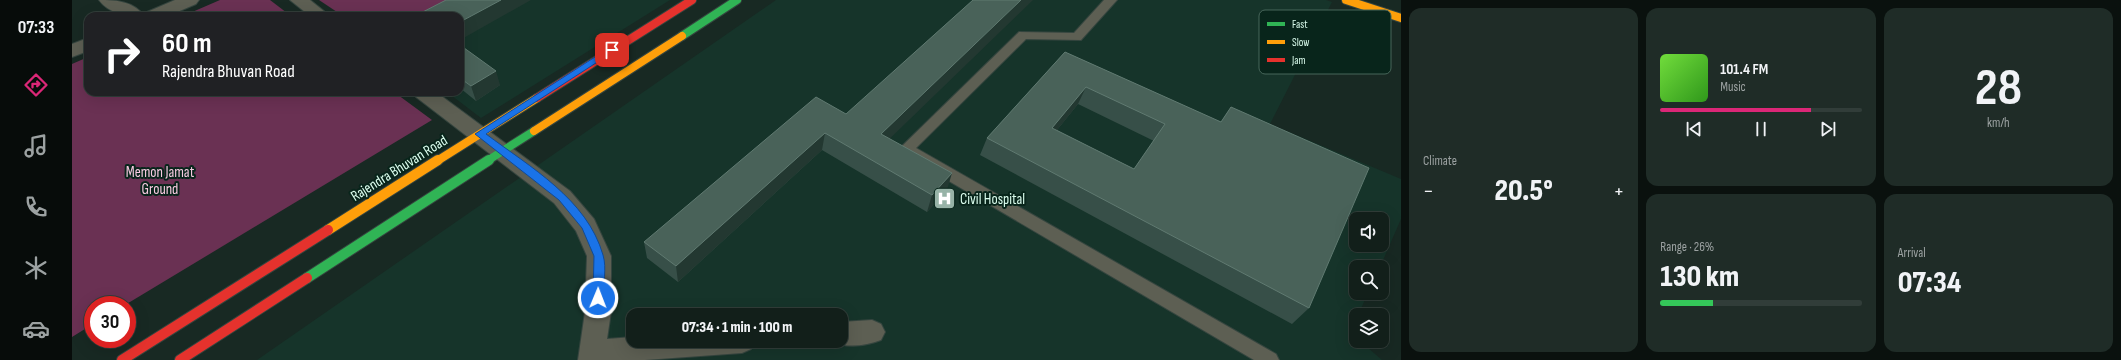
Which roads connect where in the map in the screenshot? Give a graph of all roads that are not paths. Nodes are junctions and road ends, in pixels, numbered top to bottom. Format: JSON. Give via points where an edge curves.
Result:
{"nodes":[{"id":1,"x":108,"y":0,"type":"edge"},
{"id":2,"x":190,"y":0,"type":"edge"},
{"id":3,"x":299,"y":0,"type":"edge"},
{"id":4,"x":692,"y":0,"type":"edge"},
{"id":5,"x":736,"y":0,"type":"edge"},
{"id":6,"x":1111,"y":0,"type":"edge"},
{"id":7,"x":1346,"y":0,"type":"edge"},
{"id":8,"x":679,"y":8,"type":"junction"},
{"id":9,"x":1377,"y":10,"type":"edge"},
{"id":10,"x":128,"y":12,"type":"edge"},
{"id":11,"x":162,"y":12,"type":"edge"},
{"id":12,"x":316,"y":12,"type":"edge"},
{"id":13,"x":1391,"y":15,"type":"edge"},
{"id":14,"x":1401,"y":18,"type":"edge"},
{"id":15,"x":702,"y":22,"type":"junction"},
{"id":16,"x":84,"y":46,"type":"edge"},
{"id":17,"x":72,"y":51,"type":"edge"},
{"id":18,"x":428,"y":96,"type":"edge"},
{"id":19,"x":480,"y":134,"type":"junction"},
{"id":20,"x":503,"y":152,"type":"junction"},
{"id":21,"x":872,"y":332,"type":"dead end"},
{"id":22,"x":848,"y":334,"type":"edge"},
{"id":23,"x":672,"y":348,"type":"edge"},
{"id":24,"x":591,"y":356,"type":"edge"},
{"id":25,"x":122,"y":360,"type":"edge"},
{"id":26,"x":180,"y":360,"type":"edge"},
{"id":27,"x":1270,"y":360,"type":"edge"}],
"edges":[{"from":1,"to":10,"type":"street"},
{"from":2,"to":11,"type":"street"},
{"from":3,"to":12,"type":"street"},
{"from":4,"to":8,"type":"street","name":"Rajendra Bhuvan Road"},
{"from":5,"to":15,"type":"street"},
{"from":6,"to":27,"type":"lane","via":[[1077,37],[1023,35],[906,149]]},
{"from":7,"to":9,"type":"street"},
{"from":8,"to":15,"type":"street"},
{"from":8,"to":19,"type":"street","name":"Rajendra Bhuvan Road"},
{"from":13,"to":14,"type":"street"},
{"from":15,"to":20,"type":"street"},
{"from":16,"to":17,"type":"street"},
{"from":18,"to":19,"type":"street"},
{"from":19,"to":20,"type":"street"},
{"from":19,"to":25,"type":"street","name":"Rajendra Bhuvan Road"},
{"from":20,"to":24,"type":"street","via":[[562,197],[586,226],[599,256],[598,312]]},
{"from":20,"to":26,"type":"street"},
{"from":21,"to":22,"type":"street"},
{"from":23,"to":24,"type":"street"}]}
